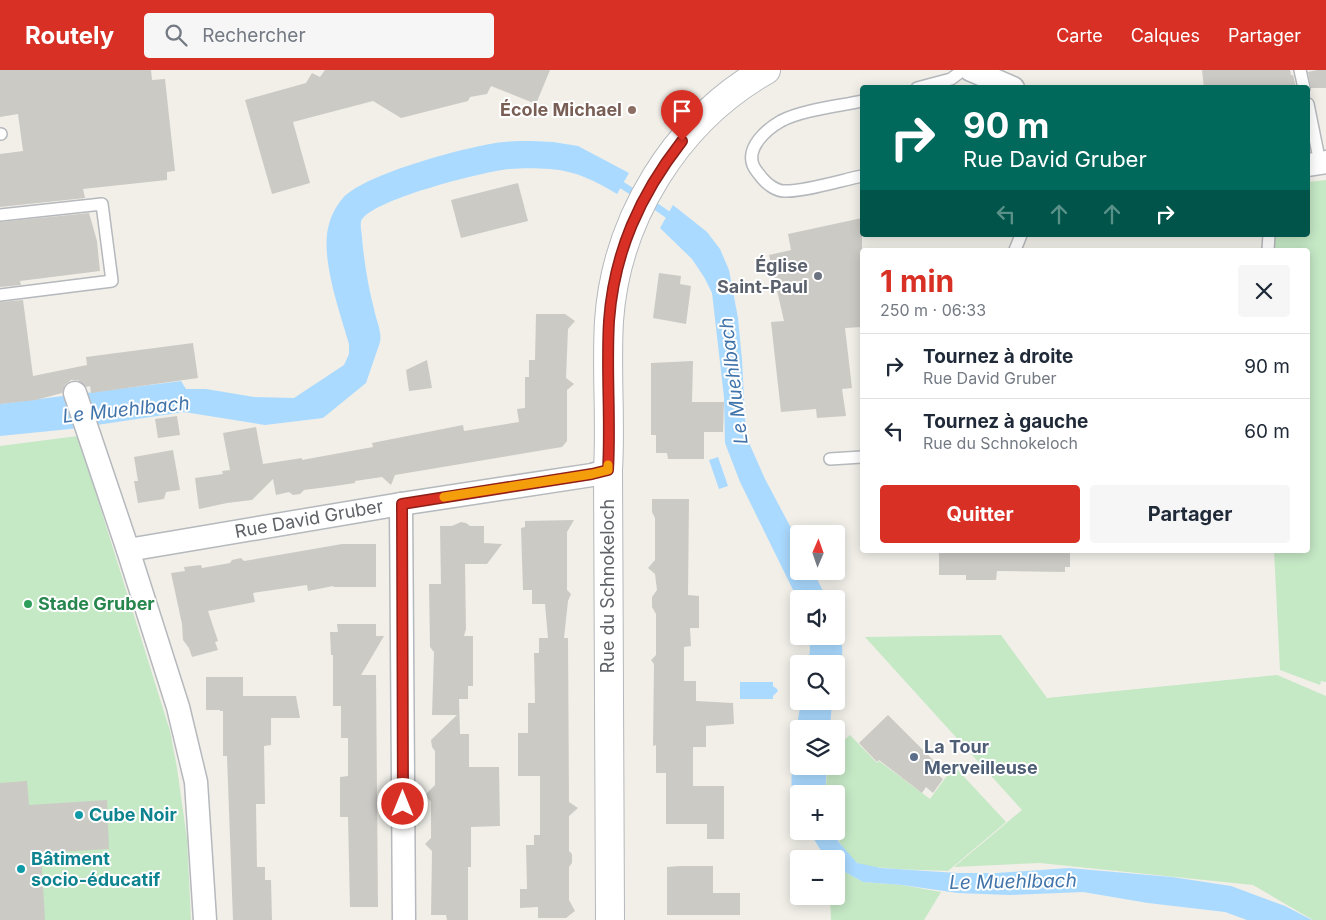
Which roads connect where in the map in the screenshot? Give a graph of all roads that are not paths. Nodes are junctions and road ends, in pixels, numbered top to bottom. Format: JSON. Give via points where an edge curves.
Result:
{"nodes":[{"id":1,"x":766,"y":70,"type":"edge"},
{"id":2,"x":964,"y":70,"type":"edge"},
{"id":3,"x":971,"y":70,"type":"edge"},
{"id":4,"x":1300,"y":70,"type":"edge"},
{"id":5,"x":927,"y":85,"type":"edge"},
{"id":6,"x":1005,"y":85,"type":"edge"},
{"id":7,"x":1303,"y":85,"type":"edge"},
{"id":8,"x":860,"y":100,"type":"edge"},
{"id":9,"x":1310,"y":116,"type":"edge"},
{"id":10,"x":1318,"y":163,"type":"edge"},
{"id":11,"x":860,"y":176,"type":"edge"},
{"id":12,"x":0,"y":215,"type":"edge"},
{"id":13,"x":0,"y":295,"type":"edge"},
{"id":14,"x":75,"y":393,"type":"dead end"},
{"id":15,"x":860,"y":456,"type":"edge"},
{"id":16,"x":830,"y":459,"type":"dead end"},
{"id":17,"x":608,"y":470,"type":"junction"},
{"id":18,"x":402,"y":504,"type":"junction"},
{"id":19,"x":128,"y":550,"type":"junction"},
{"id":20,"x":205,"y":920,"type":"edge"},
{"id":21,"x":404,"y":920,"type":"edge"},
{"id":22,"x":610,"y":920,"type":"edge"}],
"edges":[{"from":1,"to":17,"type":"street","name":"Rue du Schnokeloch","via":[[740,86],[682,141],[654,179],[632,221],[619,260],[611,303]]},
{"from":2,"to":5,"type":"lane"},
{"from":3,"to":6,"type":"street"},
{"from":4,"to":7,"type":"lane"},
{"from":8,"to":11,"type":"lane","via":[[782,121],[760,139],[751,157],[765,181],[782,191]]},
{"from":9,"to":10,"type":"lane"},
{"from":12,"to":13,"type":"lane","via":[[102,204],[112,281]]},
{"from":14,"to":19,"type":"street"},
{"from":15,"to":16,"type":"lane"},
{"from":17,"to":18,"type":"street","name":"Rue David Gruber"},
{"from":17,"to":22,"type":"street","name":"Rue du Schnokeloch"},
{"from":18,"to":19,"type":"street","name":"Rue David Gruber"},
{"from":18,"to":21,"type":"street"},
{"from":19,"to":20,"type":"street","via":[[178,707],[196,782]]}]}
